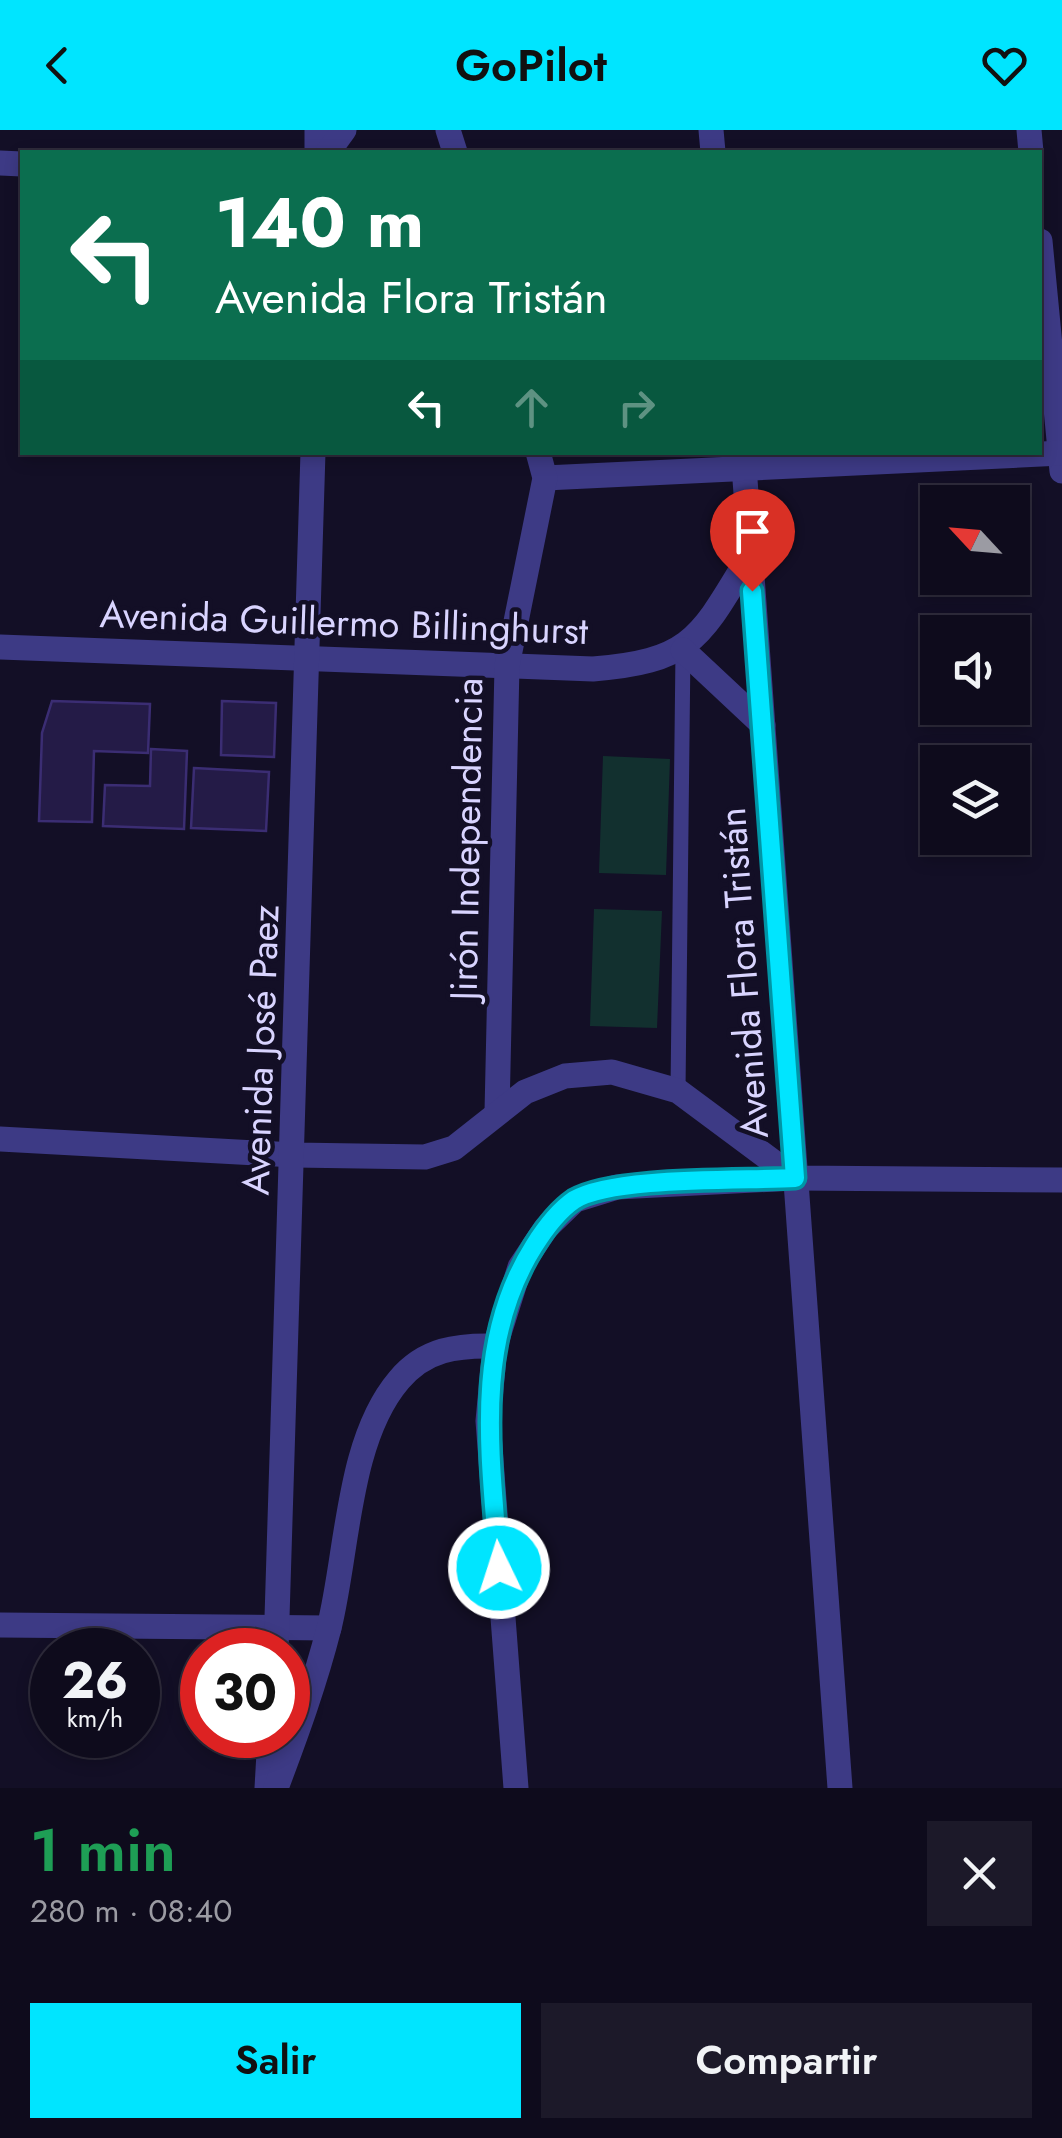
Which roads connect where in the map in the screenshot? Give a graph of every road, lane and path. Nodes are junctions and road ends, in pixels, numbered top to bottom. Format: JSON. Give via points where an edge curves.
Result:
{"nodes":[{"id":1,"x":1042,"y":261,"type":"edge"},
{"id":2,"x":313,"y":455,"type":"edge"},
{"id":3,"x":1062,"y":459,"type":"edge"},
{"id":4,"x":744,"y":460,"type":"edge"},
{"id":5,"x":541,"y":465,"type":"edge"},
{"id":6,"x":749,"y":557,"type":"junction"},
{"id":7,"x":0,"y":648,"type":"edge"},
{"id":8,"x":684,"y":650,"type":"junction"},
{"id":9,"x":310,"y":659,"type":"junction"},
{"id":10,"x":507,"y":666,"type":"junction"},
{"id":11,"x":763,"y":725,"type":"junction"},
{"id":12,"x":678,"y":1091,"type":"junction"},
{"id":13,"x":497,"y":1112,"type":"junction"},
{"id":14,"x":0,"y":1138,"type":"edge"},
{"id":15,"x":294,"y":1156,"type":"junction"},
{"id":16,"x":795,"y":1178,"type":"junction"},
{"id":17,"x":1062,"y":1180,"type":"edge"},
{"id":18,"x":495,"y":1346,"type":"junction"},
{"id":19,"x":0,"y":1625,"type":"edge"},
{"id":20,"x":276,"y":1628,"type":"edge"},
{"id":21,"x":329,"y":1628,"type":"junction"},
{"id":22,"x":310,"y":1632,"type":"edge"},
{"id":23,"x":180,"y":1635,"type":"edge"},
{"id":24,"x":269,"y":1758,"type":"edge"},
{"id":25,"x":267,"y":1788,"type":"edge"},
{"id":26,"x":276,"y":1788,"type":"edge"},
{"id":27,"x":516,"y":1788,"type":"edge"},
{"id":28,"x":840,"y":1788,"type":"edge"}],
"edges":[{"from":1,"to":3,"type":"street"},
{"from":2,"to":9,"type":"street","name":"Avenida José Paez"},
{"from":3,"to":4,"type":"street"},
{"from":4,"to":5,"type":"street"},
{"from":4,"to":6,"type":"street","name":"Avenida Flora Tristán"},
{"from":5,"to":10,"type":"street","name":"Jirón Independencia"},
{"from":6,"to":8,"type":"street","via":[[710,622]]},
{"from":6,"to":11,"type":"street","name":"Avenida Flora Tristán"},
{"from":7,"to":9,"type":"street","name":"Avenida Guillermo Billinghurst"},
{"from":8,"to":10,"type":"street","name":"Avenida Guillermo Billinghurst","via":[[639,665]]},
{"from":8,"to":11,"type":"street"},
{"from":8,"to":12,"type":"lane"},
{"from":9,"to":10,"type":"street","name":"Avenida Guillermo Billinghurst"},
{"from":9,"to":15,"type":"street","name":"Avenida José Paez"},
{"from":10,"to":13,"type":"street","name":"Jirón Independencia"},
{"from":11,"to":16,"type":"street","name":"Avenida Flora Tristán"},
{"from":12,"to":13,"type":"street","via":[[612,1072],[566,1076]]},
{"from":12,"to":16,"type":"street"},
{"from":13,"to":15,"type":"street","via":[[454,1148],[425,1157]]},
{"from":14,"to":15,"type":"street"},
{"from":15,"to":20,"type":"street","name":"Avenida José Paez"},
{"from":16,"to":17,"type":"street"},
{"from":16,"to":18,"type":"street","via":[[616,1187],[576,1200],[546,1228],[520,1268]]},
{"from":16,"to":28,"type":"street","name":"Avenida Flora Tristán"},
{"from":18,"to":21,"type":"street","via":[[453,1345],[398,1380],[367,1436]]},
{"from":18,"to":27,"type":"street","via":[[488,1421]]},
{"from":19,"to":23,"type":"street"},
{"from":21,"to":22,"type":"street"},
{"from":21,"to":26,"type":"street"},
{"from":24,"to":25,"type":"street"}]}
